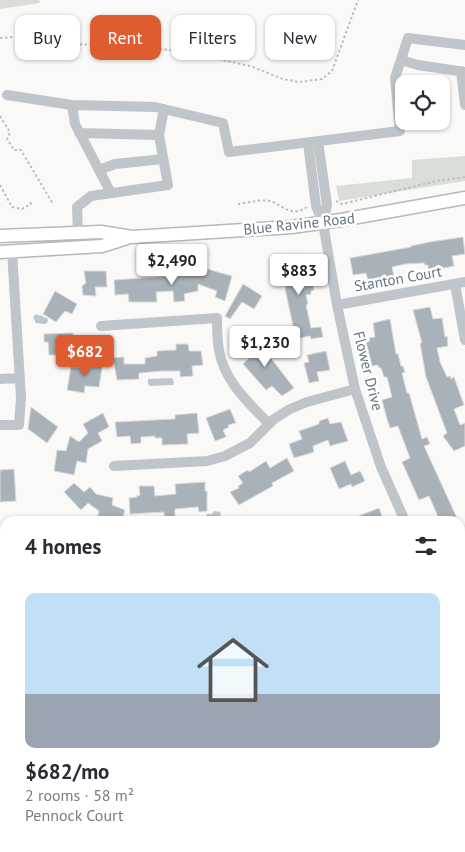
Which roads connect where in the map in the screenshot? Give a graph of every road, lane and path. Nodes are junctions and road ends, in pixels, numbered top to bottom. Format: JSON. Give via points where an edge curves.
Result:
{"nodes":[{"id":1,"x":358,"y":0,"type":"edge"},
{"id":2,"x":0,"y":38,"type":"edge"},
{"id":3,"x":465,"y":45,"type":"edge"},
{"id":4,"x":400,"y":60,"type":"junction"},
{"id":5,"x":463,"y":72,"type":"edge"},
{"id":6,"x":7,"y":95,"type":"dead end"},
{"id":7,"x":465,"y":100,"type":"edge"},
{"id":8,"x":72,"y":105,"type":"junction"},
{"id":9,"x":465,"y":105,"type":"edge"},
{"id":10,"x":164,"y":109,"type":"junction"},
{"id":11,"x":0,"y":116,"type":"edge"},
{"id":12,"x":80,"y":133,"type":"junction"},
{"id":13,"x":159,"y":136,"type":"junction"},
{"id":14,"x":313,"y":142,"type":"junction"},
{"id":15,"x":163,"y":159,"type":"junction"},
{"id":16,"x":99,"y":170,"type":"junction"},
{"id":17,"x":465,"y":177,"type":"edge"},
{"id":18,"x":0,"y":186,"type":"edge"},
{"id":19,"x":111,"y":193,"type":"junction"},
{"id":20,"x":334,"y":197,"type":"dead end"},
{"id":21,"x":465,"y":198,"type":"edge"},
{"id":22,"x":28,"y":200,"type":"dead end"},
{"id":23,"x":309,"y":202,"type":"dead end"},
{"id":24,"x":53,"y":204,"type":"dead end"},
{"id":25,"x":238,"y":204,"type":"dead end"},
{"id":26,"x":323,"y":223,"type":"junction"},
{"id":27,"x":78,"y":233,"type":"junction"},
{"id":28,"x":0,"y":236,"type":"edge"},
{"id":29,"x":132,"y":237,"type":"junction"},
{"id":30,"x":6,"y":252,"type":"edge"},
{"id":31,"x":460,"y":283,"type":"edge"},
{"id":32,"x":337,"y":305,"type":"junction"},
{"id":33,"x":101,"y":326,"type":"dead end"},
{"id":34,"x":465,"y":340,"type":"edge"},
{"id":35,"x":20,"y":378,"type":"junction"},
{"id":36,"x":0,"y":379,"type":"edge"},
{"id":37,"x":355,"y":389,"type":"junction"},
{"id":38,"x":269,"y":424,"type":"junction"},
{"id":39,"x":0,"y":425,"type":"edge"},
{"id":40,"x":114,"y":466,"type":"dead end"},
{"id":41,"x":403,"y":516,"type":"edge"}],
"edges":[{"from":1,"to":2,"type":"path","via":[[332,71],[322,78],[299,82],[283,80],[250,66],[186,52]]},
{"from":3,"to":4,"type":"street","via":[[408,38]]},
{"from":4,"to":5,"type":"street"},
{"from":4,"to":14,"type":"street","via":[[395,78],[400,131]]},
{"from":5,"to":7,"type":"street"},
{"from":6,"to":8,"type":"street"},
{"from":7,"to":9,"type":"street"},
{"from":8,"to":10,"type":"street"},
{"from":8,"to":12,"type":"street"},
{"from":10,"to":13,"type":"street"},
{"from":10,"to":14,"type":"street","via":[[223,123],[229,152]]},
{"from":11,"to":24,"type":"path","via":[[10,132],[7,139],[14,150],[21,150]]},
{"from":12,"to":13,"type":"street"},
{"from":12,"to":16,"type":"street"},
{"from":13,"to":15,"type":"street"},
{"from":14,"to":26,"type":"street","name":"Flower Drive","via":[[316,206]]},
{"from":15,"to":16,"type":"street","via":[[114,164]]},
{"from":15,"to":19,"type":"street","via":[[168,186]]},
{"from":16,"to":19,"type":"street"},
{"from":17,"to":20,"type":"path","via":[[342,204]]},
{"from":18,"to":22,"type":"path","via":[[12,207],[22,209],[31,204]]},
{"from":19,"to":27,"type":"street","via":[[91,196],[77,207]]},
{"from":21,"to":26,"type":"main road","name":"Blue Ravine Road"},
{"from":23,"to":25,"type":"path","via":[[303,210],[288,211],[268,201]]},
{"from":26,"to":29,"type":"main road","name":"Blue Ravine Road"},
{"from":26,"to":32,"type":"street","name":"Flower Drive"},
{"from":27,"to":28,"type":"main road","name":"Blue Ravine Road"},
{"from":27,"to":29,"type":"main road","name":"Blue Ravine Road","via":[[101,232]]},
{"from":29,"to":30,"type":"main road","name":"Blue Ravine Road","via":[[102,246]]},
{"from":30,"to":35,"type":"street"},
{"from":31,"to":32,"type":"street","name":"Stanton Court"},
{"from":31,"to":34,"type":"street"},
{"from":32,"to":37,"type":"street","name":"Flower Drive"},
{"from":33,"to":38,"type":"street","via":[[216,318],[218,348],[227,374],[242,396]]},
{"from":35,"to":36,"type":"street"},
{"from":35,"to":39,"type":"street","via":[[19,425]]},
{"from":37,"to":38,"type":"street","via":[[298,406]]},
{"from":37,"to":41,"type":"street","name":"Flower Drive","via":[[381,467]]},
{"from":38,"to":40,"type":"street","via":[[250,443],[216,459]]}]}
